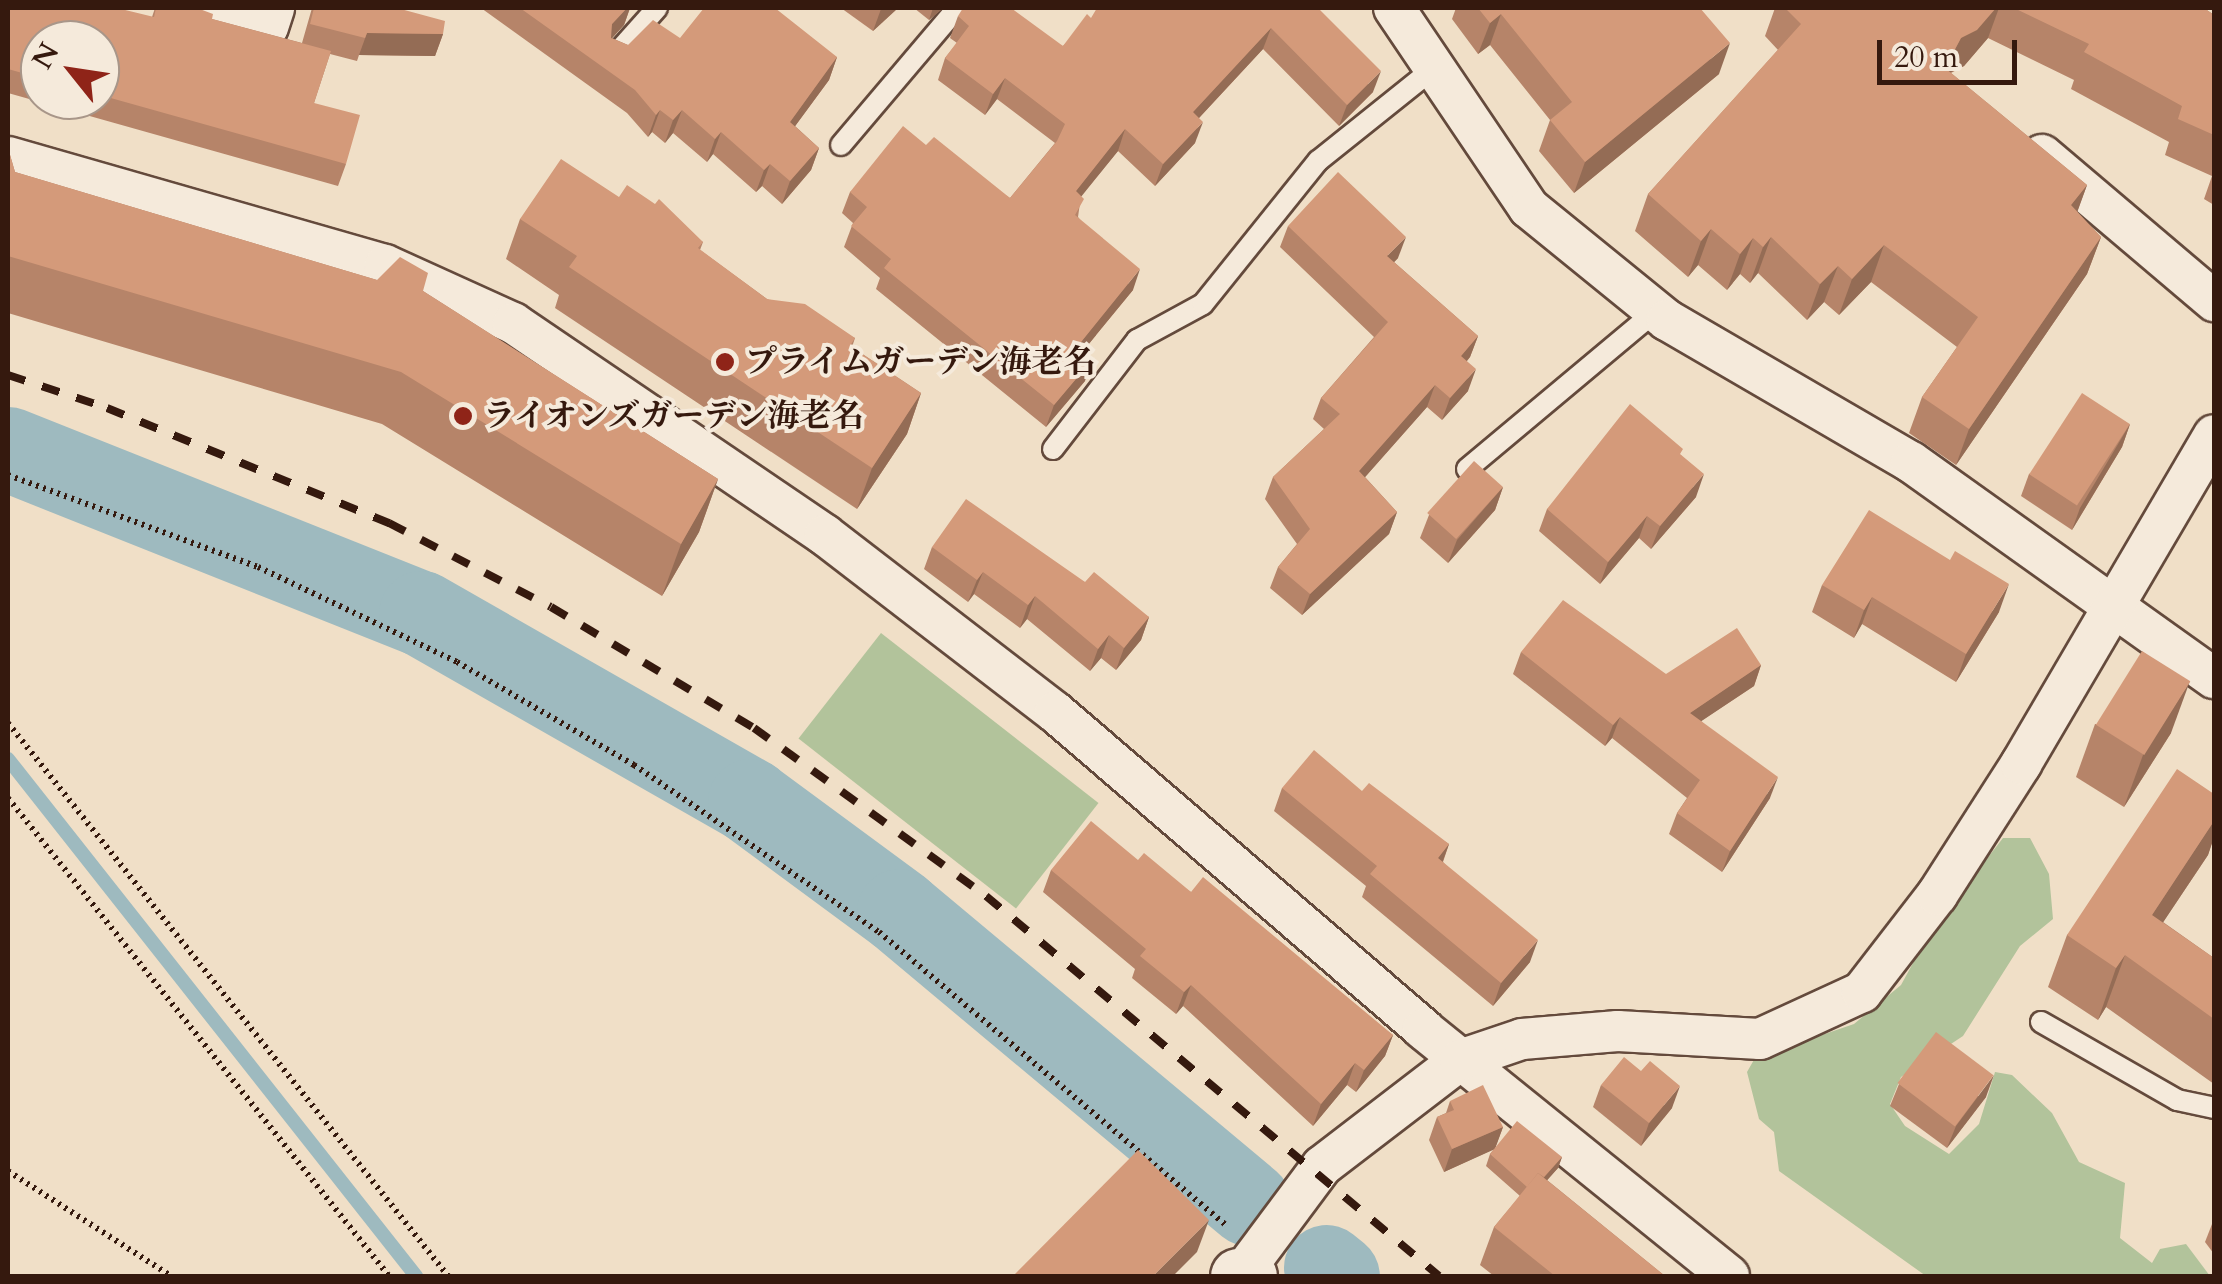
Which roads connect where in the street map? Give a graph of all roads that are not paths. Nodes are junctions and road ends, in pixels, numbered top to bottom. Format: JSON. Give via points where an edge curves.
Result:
{"nodes":[{"id":1,"x":192,"y":8,"type":"edge"},
{"id":2,"x":274,"y":8,"type":"edge"},
{"id":3,"x":657,"y":8,"type":"edge"},
{"id":4,"x":957,"y":8,"type":"edge"},
{"id":5,"x":1396,"y":8,"type":"edge"},
{"id":6,"x":615,"y":55,"type":"edge"},
{"id":7,"x":1434,"y":68,"type":"junction"},
{"id":8,"x":2010,"y":127,"type":"edge"},
{"id":9,"x":841,"y":145,"type":"dead end"},
{"id":10,"x":8,"y":157,"type":"edge"},
{"id":11,"x":2214,"y":301,"type":"edge"},
{"id":12,"x":1657,"y":310,"type":"junction"},
{"id":13,"x":2214,"y":435,"type":"edge"},
{"id":14,"x":1053,"y":449,"type":"dead end"},
{"id":15,"x":1467,"y":469,"type":"edge"},
{"id":16,"x":2111,"y":606,"type":"junction"},
{"id":17,"x":2214,"y":678,"type":"edge"},
{"id":18,"x":2041,"y":1022,"type":"dead end"},
{"id":19,"x":1460,"y":1060,"type":"junction"},
{"id":20,"x":2214,"y":1108,"type":"edge"},
{"id":21,"x":1247,"y":1269,"type":"edge"},
{"id":22,"x":1729,"y":1276,"type":"edge"}],
"edges":[{"from":1,"to":2,"type":"street","via":[[268,27]]},
{"from":3,"to":6,"type":"lane"},
{"from":4,"to":9,"type":"lane"},
{"from":5,"to":7,"type":"street"},
{"from":7,"to":12,"type":"street","via":[[1529,208]]},
{"from":7,"to":14,"type":"lane","via":[[1318,160],[1203,304],[1137,340]]},
{"from":8,"to":11,"type":"street"},
{"from":10,"to":19,"type":"street","via":[[385,265],[513,323],[726,468],[1055,712]]},
{"from":12,"to":15,"type":"lane"},
{"from":12,"to":16,"type":"street","via":[[1911,462]]},
{"from":13,"to":16,"type":"street"},
{"from":16,"to":17,"type":"street"},
{"from":16,"to":19,"type":"street","via":[[1937,895],[1862,992],[1760,1039],[1599,1033],[1522,1038]]},
{"from":18,"to":20,"type":"lane","via":[[2177,1100]]},
{"from":19,"to":21,"type":"street","via":[[1322,1166]]},
{"from":19,"to":22,"type":"street"}]}
